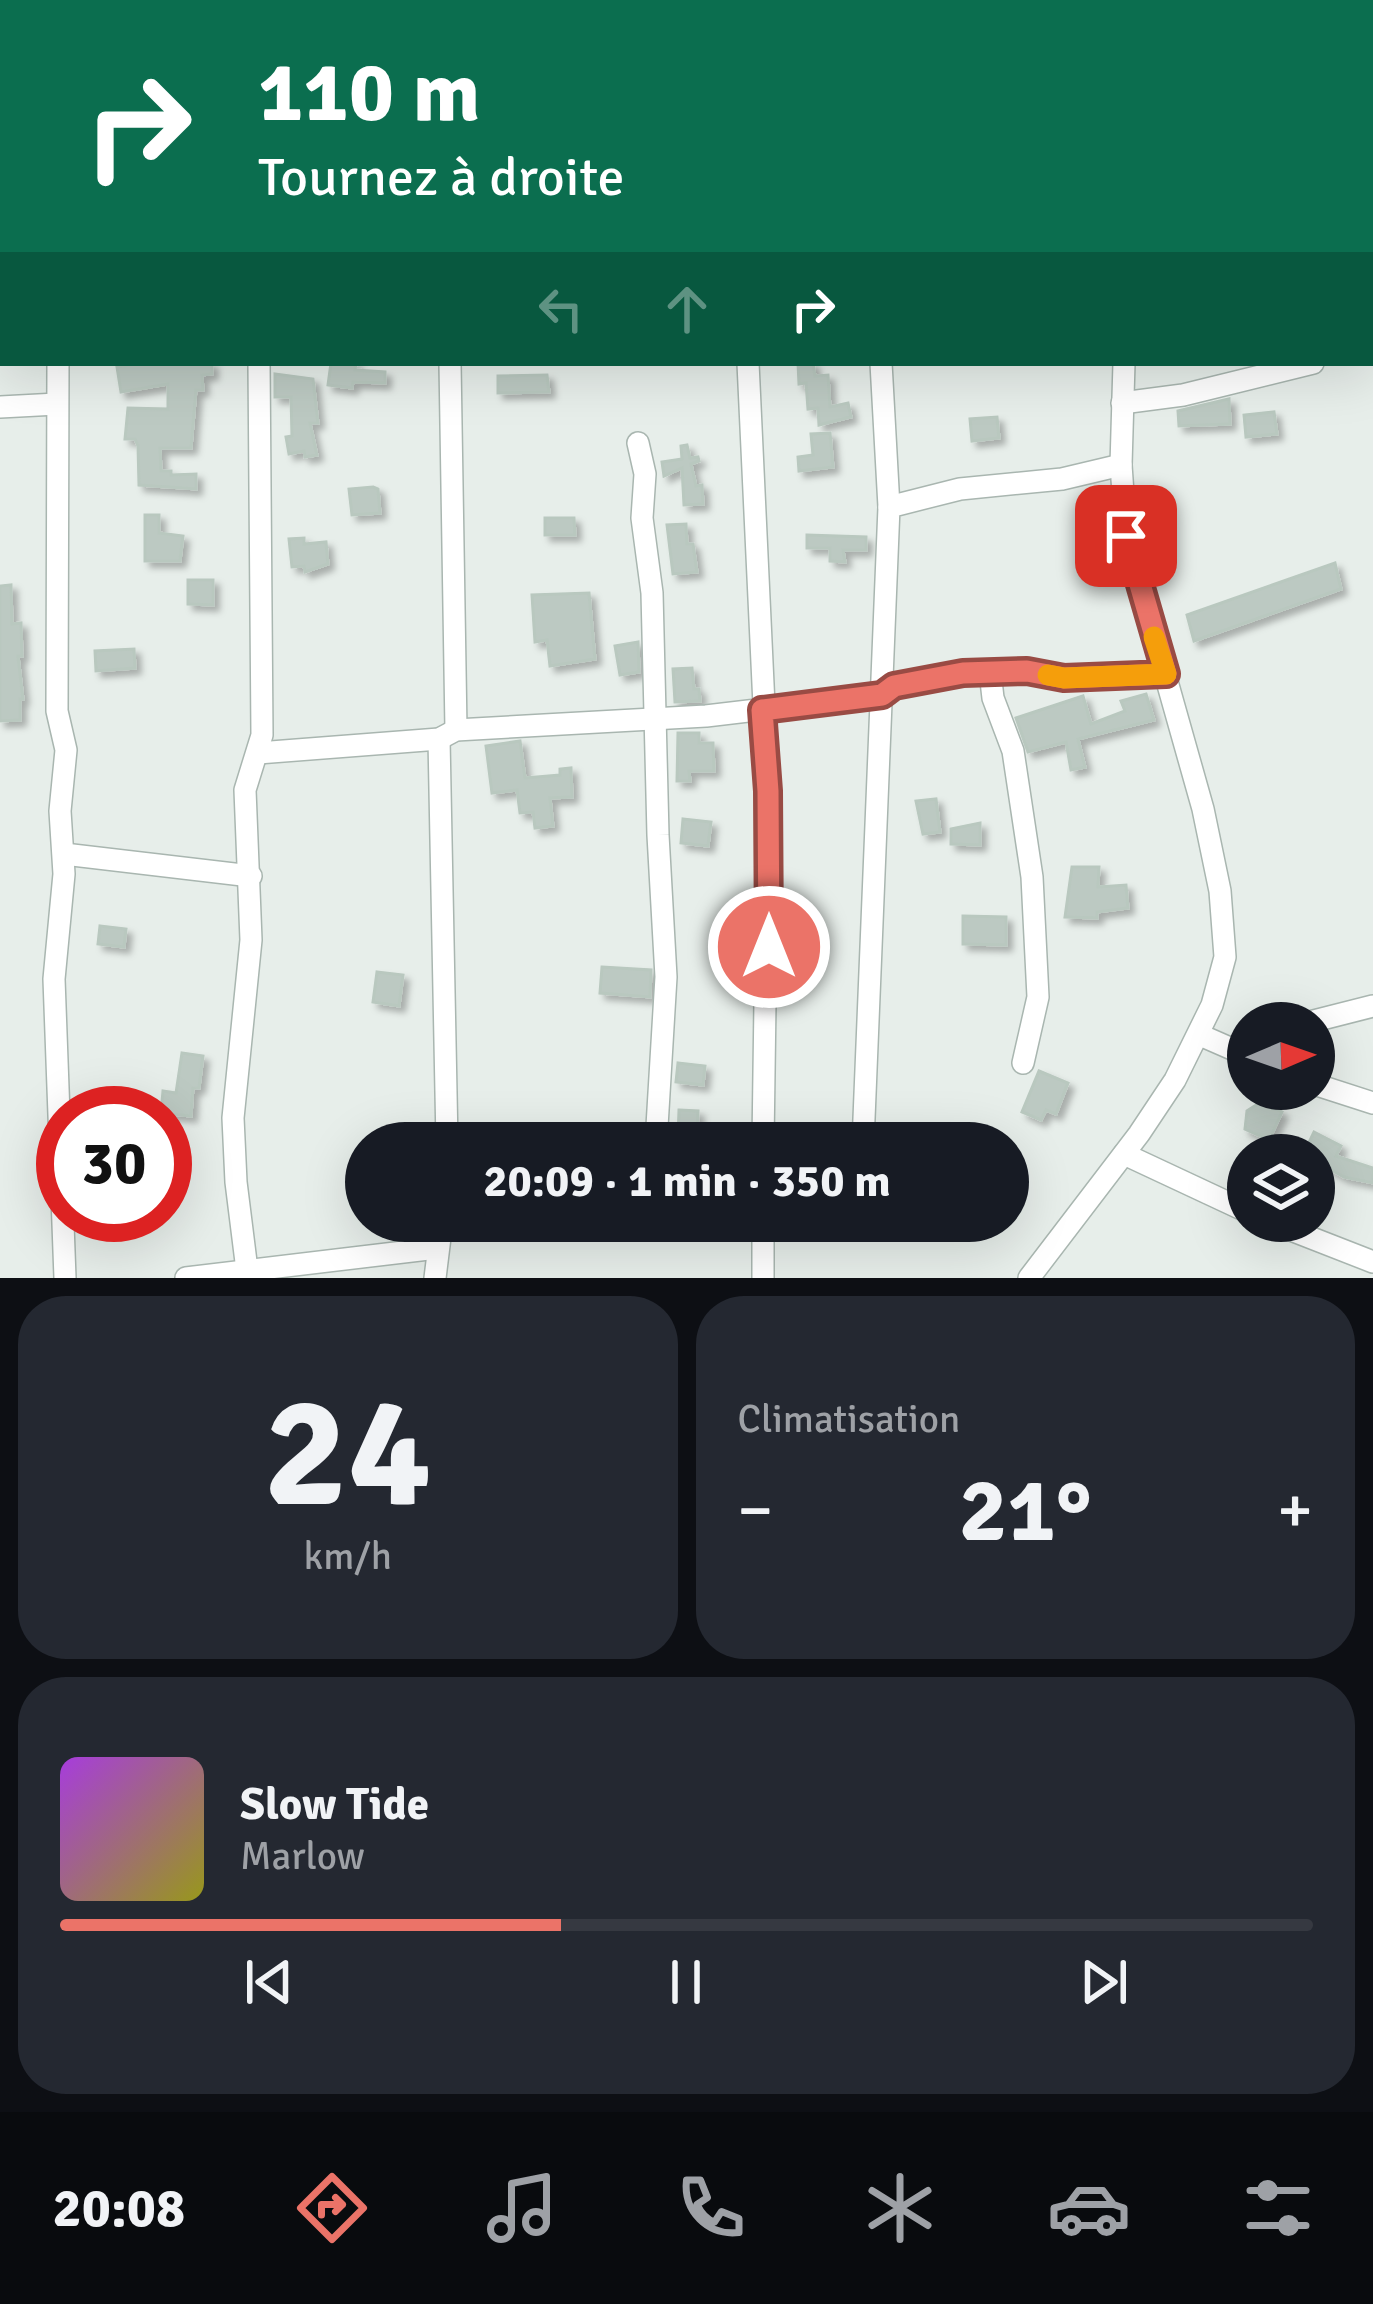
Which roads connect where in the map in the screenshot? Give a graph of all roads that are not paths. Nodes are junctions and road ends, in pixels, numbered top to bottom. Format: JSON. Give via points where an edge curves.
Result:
{"nodes":[{"id":1,"x":58,"y":366,"type":"edge"},
{"id":2,"x":259,"y":366,"type":"edge"},
{"id":3,"x":450,"y":366,"type":"edge"},
{"id":4,"x":748,"y":366,"type":"edge"},
{"id":5,"x":881,"y":366,"type":"edge"},
{"id":6,"x":1124,"y":366,"type":"edge"},
{"id":7,"x":1301,"y":366,"type":"edge"},
{"id":8,"x":1122,"y":403,"type":"junction"},
{"id":9,"x":57,"y":404,"type":"junction"},
{"id":10,"x":0,"y":407,"type":"edge"},
{"id":11,"x":638,"y":443,"type":"dead end"},
{"id":12,"x":1121,"y":465,"type":"junction"},
{"id":13,"x":889,"y":507,"type":"junction"},
{"id":14,"x":990,"y":672,"type":"junction"},
{"id":15,"x":1166,"y":674,"type":"junction"},
{"id":16,"x":882,"y":695,"type":"junction"},
{"id":17,"x":762,"y":710,"type":"junction"},
{"id":18,"x":655,"y":719,"type":"junction"},
{"id":19,"x":448,"y":734,"type":"junction"},
{"id":20,"x":258,"y":754,"type":"junction"},
{"id":21,"x":64,"y":854,"type":"junction"},
{"id":22,"x":250,"y":876,"type":"junction"},
{"id":23,"x":1373,"y":1006,"type":"edge"},
{"id":24,"x":1335,"y":1016,"type":"edge"},
{"id":25,"x":1200,"y":1035,"type":"junction"},
{"id":26,"x":1227,"y":1043,"type":"edge"},
{"id":27,"x":1222,"y":1044,"type":"junction"},
{"id":28,"x":1227,"y":1046,"type":"edge"},
{"id":29,"x":1023,"y":1063,"type":"dead end"},
{"id":30,"x":1335,"y":1091,"type":"edge"},
{"id":31,"x":1373,"y":1103,"type":"edge"},
{"id":32,"x":446,"y":1122,"type":"edge"},
{"id":33,"x":657,"y":1122,"type":"edge"},
{"id":34,"x":763,"y":1122,"type":"edge"},
{"id":35,"x":864,"y":1122,"type":"edge"},
{"id":36,"x":1124,"y":1154,"type":"junction"},
{"id":37,"x":1227,"y":1202,"type":"edge"},
{"id":38,"x":437,"y":1242,"type":"edge"},
{"id":39,"x":763,"y":1242,"type":"edge"},
{"id":40,"x":1322,"y":1242,"type":"edge"},
{"id":41,"x":436,"y":1248,"type":"junction"},
{"id":42,"x":1373,"y":1262,"type":"edge"},
{"id":43,"x":247,"y":1274,"type":"edge"},
{"id":44,"x":64,"y":1278,"type":"edge"},
{"id":45,"x":186,"y":1278,"type":"edge"},
{"id":46,"x":434,"y":1278,"type":"edge"},
{"id":47,"x":763,"y":1278,"type":"edge"},
{"id":48,"x":1028,"y":1278,"type":"edge"}],
"edges":[{"from":1,"to":9,"type":"street"},
{"from":2,"to":20,"type":"street"},
{"from":3,"to":19,"type":"street"},
{"from":4,"to":17,"type":"street"},
{"from":5,"to":13,"type":"street"},
{"from":6,"to":8,"type":"street"},
{"from":7,"to":8,"type":"street"},
{"from":8,"to":12,"type":"street"},
{"from":9,"to":10,"type":"street"},
{"from":9,"to":21,"type":"street"},
{"from":11,"to":18,"type":"street"},
{"from":12,"to":13,"type":"street"},
{"from":12,"to":15,"type":"street","via":[[1126,536]]},
{"from":13,"to":16,"type":"street"},
{"from":14,"to":15,"type":"street"},
{"from":14,"to":16,"type":"street","via":[[894,686]]},
{"from":14,"to":29,"type":"street","via":[[1013,751],[1032,877],[1038,997]]},
{"from":15,"to":25,"type":"street","via":[[1204,809],[1225,937],[1221,981]]},
{"from":16,"to":17,"type":"street"},
{"from":16,"to":35,"type":"street"},
{"from":17,"to":18,"type":"street"},
{"from":17,"to":34,"type":"street","via":[[769,874]]},
{"from":18,"to":19,"type":"street"},
{"from":18,"to":33,"type":"street","via":[[666,976]]},
{"from":19,"to":20,"type":"street"},
{"from":19,"to":32,"type":"street"},
{"from":20,"to":22,"type":"street","via":[[245,790]]},
{"from":21,"to":22,"type":"street"},
{"from":21,"to":44,"type":"street","via":[[54,1012]]},
{"from":22,"to":43,"type":"street","via":[[233,1145]]},
{"from":23,"to":24,"type":"street"},
{"from":25,"to":27,"type":"street"},
{"from":25,"to":36,"type":"street"},
{"from":26,"to":27,"type":"street"},
{"from":27,"to":28,"type":"street"},
{"from":30,"to":31,"type":"street"},
{"from":36,"to":37,"type":"street"},
{"from":36,"to":48,"type":"street"},
{"from":38,"to":41,"type":"street"},
{"from":39,"to":47,"type":"street"},
{"from":40,"to":42,"type":"street"},
{"from":41,"to":43,"type":"street"},
{"from":41,"to":46,"type":"street"},
{"from":43,"to":45,"type":"street"}]}
